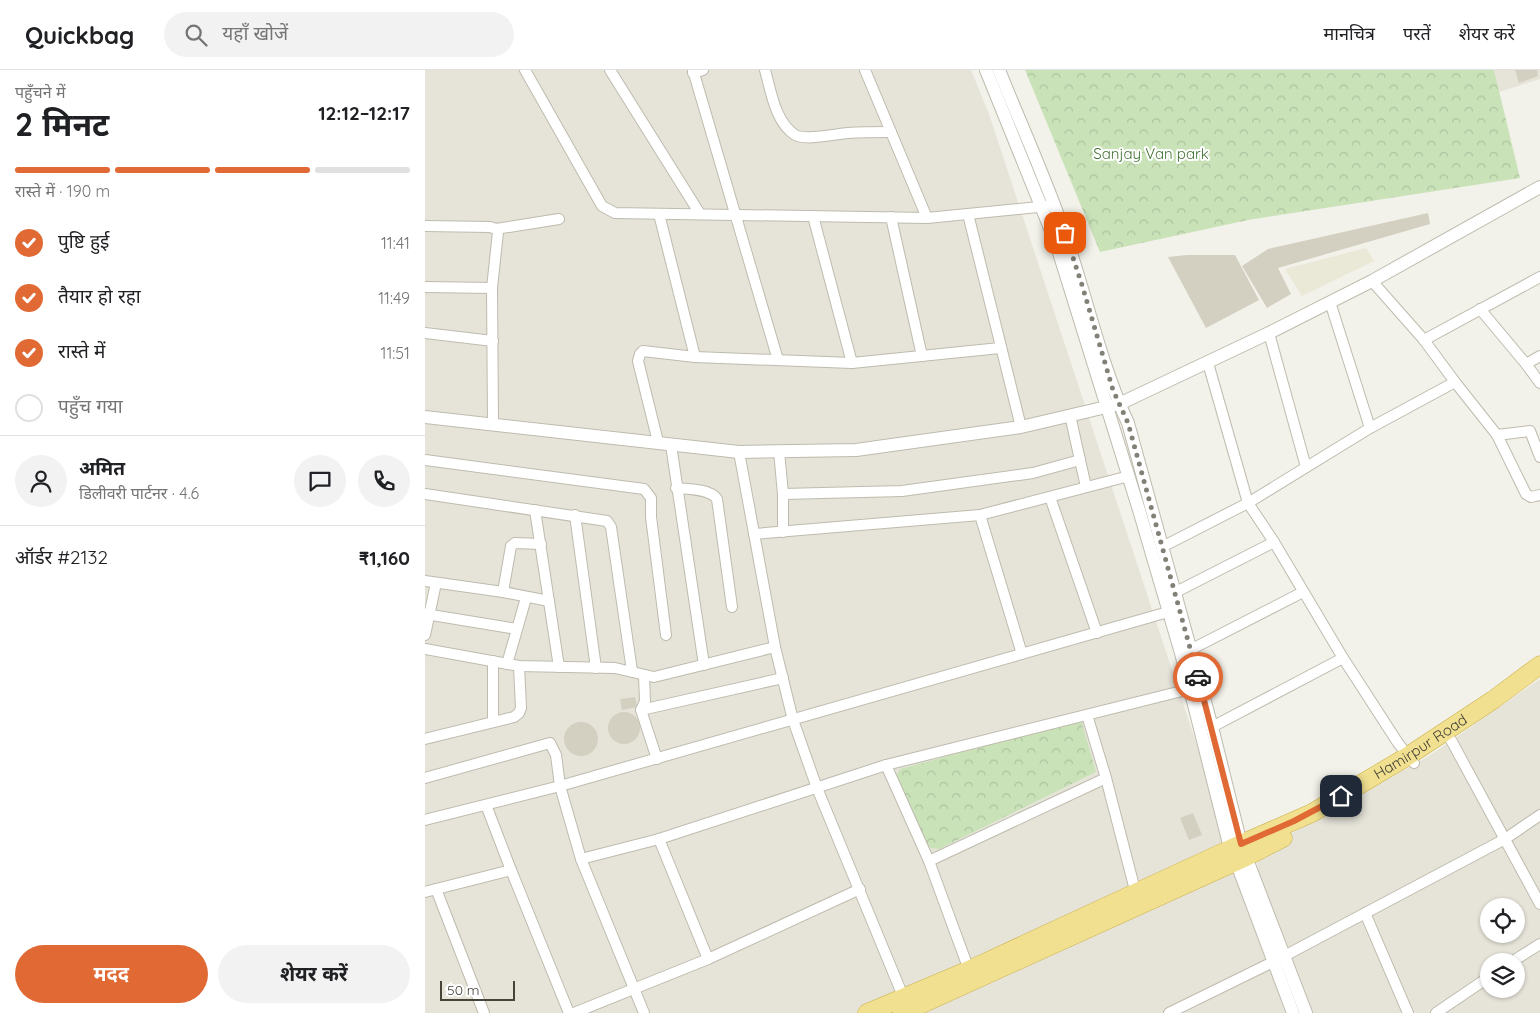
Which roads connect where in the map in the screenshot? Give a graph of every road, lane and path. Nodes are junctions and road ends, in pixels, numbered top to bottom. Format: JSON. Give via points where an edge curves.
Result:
{"nodes":[{"id":1,"x":525,"y":70,"type":"edge"},
{"id":2,"x":610,"y":70,"type":"edge"},
{"id":3,"x":765,"y":70,"type":"edge"},
{"id":4,"x":865,"y":70,"type":"edge"},
{"id":5,"x":986,"y":70,"type":"edge"},
{"id":6,"x":999,"y":70,"type":"edge"},
{"id":7,"x":696,"y":71,"type":"edge"},
{"id":8,"x":891,"y":132,"type":"junction"},
{"id":9,"x":1022,"y":143,"type":"junction"},
{"id":10,"x":1540,"y":187,"type":"edge"},
{"id":11,"x":1048,"y":206,"type":"junction"},
{"id":12,"x":659,"y":214,"type":"junction"},
{"id":13,"x":699,"y":214,"type":"junction"},
{"id":14,"x":968,"y":214,"type":"junction"},
{"id":15,"x":735,"y":215,"type":"junction"},
{"id":16,"x":813,"y":216,"type":"junction"},
{"id":17,"x":891,"y":217,"type":"junction"},
{"id":18,"x":927,"y":218,"type":"junction"},
{"id":19,"x":559,"y":219,"type":"dead end"},
{"id":20,"x":425,"y":226,"type":"edge"},
{"id":21,"x":496,"y":229,"type":"junction"},
{"id":22,"x":1540,"y":277,"type":"edge"},
{"id":23,"x":1372,"y":281,"type":"junction"},
{"id":24,"x":425,"y":287,"type":"edge"},
{"id":25,"x":492,"y":288,"type":"junction"},
{"id":26,"x":1330,"y":302,"type":"junction"},
{"id":27,"x":1480,"y":309,"type":"junction"},
{"id":28,"x":425,"y":333,"type":"edge"},
{"id":29,"x":1269,"y":333,"type":"junction"},
{"id":30,"x":1424,"y":340,"type":"junction"},
{"id":31,"x":493,"y":341,"type":"junction"},
{"id":32,"x":1000,"y":348,"type":"junction"},
{"id":33,"x":922,"y":356,"type":"junction"},
{"id":34,"x":1540,"y":356,"type":"edge"},
{"id":35,"x":695,"y":357,"type":"junction"},
{"id":36,"x":778,"y":360,"type":"junction"},
{"id":37,"x":851,"y":363,"type":"junction"},
{"id":38,"x":1208,"y":363,"type":"junction"},
{"id":39,"x":1526,"y":364,"type":"junction"},
{"id":40,"x":1455,"y":382,"type":"junction"},
{"id":41,"x":1540,"y":383,"type":"edge"},
{"id":42,"x":1113,"y":406,"type":"junction"},
{"id":43,"x":1070,"y":416,"type":"junction"},
{"id":44,"x":425,"y":417,"type":"edge"},
{"id":45,"x":493,"y":424,"type":"junction"},
{"id":46,"x":1021,"y":427,"type":"junction"},
{"id":47,"x":1370,"y":428,"type":"junction"},
{"id":48,"x":1497,"y":435,"type":"junction"},
{"id":49,"x":658,"y":442,"type":"junction"},
{"id":50,"x":671,"y":444,"type":"junction"},
{"id":51,"x":779,"y":451,"type":"junction"},
{"id":52,"x":739,"y":452,"type":"junction"},
{"id":53,"x":1540,"y":457,"type":"edge"},
{"id":54,"x":425,"y":460,"type":"edge"},
{"id":55,"x":1080,"y":460,"type":"junction"},
{"id":56,"x":1306,"y":467,"type":"junction"},
{"id":57,"x":1129,"y":476,"type":"junction"},
{"id":58,"x":1087,"y":487,"type":"junction"},
{"id":59,"x":676,"y":488,"type":"junction"},
{"id":60,"x":425,"y":494,"type":"edge"},
{"id":61,"x":783,"y":494,"type":"junction"},
{"id":62,"x":1540,"y":495,"type":"edge"},
{"id":63,"x":1050,"y":497,"type":"junction"},
{"id":64,"x":1248,"y":503,"type":"junction"},
{"id":65,"x":535,"y":510,"type":"junction"},
{"id":66,"x":575,"y":515,"type":"junction"},
{"id":67,"x":980,"y":515,"type":"junction"},
{"id":68,"x":783,"y":532,"type":"junction"},
{"id":69,"x":754,"y":534,"type":"junction"},
{"id":70,"x":1274,"y":542,"type":"junction"},
{"id":71,"x":541,"y":544,"type":"junction"},
{"id":72,"x":1162,"y":546,"type":"junction"},
{"id":73,"x":430,"y":582,"type":"edge"},
{"id":74,"x":503,"y":592,"type":"junction"},
{"id":75,"x":1303,"y":592,"type":"junction"},
{"id":76,"x":1170,"y":596,"type":"junction"},
{"id":77,"x":526,"y":598,"type":"junction"},
{"id":78,"x":549,"y":601,"type":"junction"},
{"id":79,"x":732,"y":607,"type":"dead end"},
{"id":80,"x":1174,"y":611,"type":"junction"},
{"id":81,"x":426,"y":615,"type":"edge"},
{"id":82,"x":517,"y":629,"type":"junction"},
{"id":83,"x":1097,"y":633,"type":"junction"},
{"id":84,"x":425,"y":634,"type":"edge"},
{"id":85,"x":665,"y":635,"type":"dead end"},
{"id":86,"x":775,"y":647,"type":"junction"},
{"id":87,"x":425,"y":649,"type":"edge"},
{"id":88,"x":1190,"y":650,"type":"junction"},
{"id":89,"x":1022,"y":654,"type":"junction"},
{"id":90,"x":1343,"y":658,"type":"junction"},
{"id":91,"x":493,"y":661,"type":"junction"},
{"id":92,"x":507,"y":664,"type":"junction"},
{"id":93,"x":704,"y":665,"type":"junction"},
{"id":94,"x":1540,"y":665,"type":"edge"},
{"id":95,"x":519,"y":666,"type":"junction"},
{"id":96,"x":559,"y":667,"type":"junction"},
{"id":97,"x":596,"y":668,"type":"junction"},
{"id":98,"x":632,"y":671,"type":"junction"},
{"id":99,"x":644,"y":676,"type":"junction"},
{"id":100,"x":1540,"y":677,"type":"edge"},
{"id":101,"x":783,"y":678,"type":"junction"},
{"id":102,"x":1190,"y":689,"type":"junction"},
{"id":103,"x":1201,"y":709,"type":"junction"},
{"id":104,"x":641,"y":710,"type":"junction"},
{"id":105,"x":1087,"y":715,"type":"junction"},
{"id":106,"x":793,"y":720,"type":"junction"},
{"id":107,"x":493,"y":722,"type":"junction"},
{"id":108,"x":1211,"y":727,"type":"junction"},
{"id":109,"x":1448,"y":736,"type":"junction"},
{"id":110,"x":425,"y":739,"type":"edge"},
{"id":111,"x":657,"y":758,"type":"junction"},
{"id":112,"x":1411,"y":760,"type":"junction"},
{"id":113,"x":886,"y":765,"type":"junction"},
{"id":114,"x":425,"y":778,"type":"edge"},
{"id":115,"x":1106,"y":778,"type":"junction"},
{"id":116,"x":560,"y":786,"type":"junction"},
{"id":117,"x":817,"y":788,"type":"junction"},
{"id":118,"x":486,"y":805,"type":"junction"},
{"id":119,"x":1540,"y":814,"type":"edge"},
{"id":120,"x":425,"y":820,"type":"edge"},
{"id":121,"x":659,"y":838,"type":"junction"},
{"id":122,"x":1505,"y":839,"type":"junction"},
{"id":123,"x":1239,"y":853,"type":"junction"},
{"id":124,"x":581,"y":859,"type":"junction"},
{"id":125,"x":929,"y":862,"type":"junction"},
{"id":126,"x":511,"y":870,"type":"junction"},
{"id":127,"x":436,"y":889,"type":"junction"},
{"id":128,"x":860,"y":889,"type":"junction"},
{"id":129,"x":425,"y":892,"type":"edge"},
{"id":130,"x":1136,"y":894,"type":"junction"},
{"id":131,"x":1540,"y":904,"type":"edge"},
{"id":132,"x":1365,"y":913,"type":"junction"},
{"id":133,"x":1540,"y":944,"type":"edge"},
{"id":134,"x":1525,"y":953,"type":"edge"},
{"id":135,"x":708,"y":959,"type":"junction"},
{"id":136,"x":1279,"y":959,"type":"junction"},
{"id":137,"x":969,"y":970,"type":"junction"},
{"id":138,"x":1480,"y":983,"type":"edge"},
{"id":139,"x":636,"y":989,"type":"junction"},
{"id":140,"x":907,"y":1008,"type":"edge"},
{"id":141,"x":484,"y":1013,"type":"edge"},
{"id":142,"x":569,"y":1013,"type":"edge"},
{"id":143,"x":574,"y":1013,"type":"edge"},
{"id":144,"x":644,"y":1013,"type":"edge"},
{"id":145,"x":867,"y":1013,"type":"edge"},
{"id":146,"x":1169,"y":1013,"type":"edge"},
{"id":147,"x":1293,"y":1013,"type":"edge"},
{"id":148,"x":1306,"y":1013,"type":"edge"},
{"id":149,"x":1408,"y":1013,"type":"edge"},
{"id":150,"x":1435,"y":1013,"type":"edge"}],
"edges":[{"from":1,"to":12,"type":"street","via":[[602,206],[615,213]]},
{"from":2,"to":13,"type":"street"},
{"from":3,"to":8,"type":"street","via":[[777,111],[787,128],[796,135],[804,138]]},
{"from":4,"to":8,"type":"street"},
{"from":5,"to":9,"type":"street"},
{"from":6,"to":9,"type":"street"},
{"from":7,"to":15,"type":"street"},
{"from":8,"to":18,"type":"street"},
{"from":9,"to":11,"type":"street"},
{"from":10,"to":23,"type":"street"},
{"from":11,"to":14,"type":"street"},
{"from":11,"to":42,"type":"street","via":[[1056,243]]},
{"from":12,"to":13,"type":"street"},
{"from":12,"to":35,"type":"street"},
{"from":13,"to":15,"type":"street"},
{"from":14,"to":18,"type":"street"},
{"from":14,"to":32,"type":"street"},
{"from":15,"to":16,"type":"street"},
{"from":15,"to":36,"type":"street"},
{"from":16,"to":17,"type":"street"},
{"from":16,"to":37,"type":"street"},
{"from":17,"to":18,"type":"street"},
{"from":17,"to":33,"type":"street"},
{"from":19,"to":21,"type":"street"},
{"from":20,"to":21,"type":"street"},
{"from":21,"to":25,"type":"street","via":[[499,237]]},
{"from":22,"to":27,"type":"street"},
{"from":23,"to":26,"type":"street"},
{"from":23,"to":30,"type":"street"},
{"from":24,"to":25,"type":"street"},
{"from":25,"to":31,"type":"street"},
{"from":26,"to":29,"type":"street"},
{"from":26,"to":47,"type":"street"},
{"from":27,"to":30,"type":"street"},
{"from":27,"to":39,"type":"street"},
{"from":28,"to":31,"type":"street"},
{"from":29,"to":38,"type":"street"},
{"from":29,"to":56,"type":"street"},
{"from":30,"to":40,"type":"street"},
{"from":31,"to":45,"type":"street"},
{"from":32,"to":33,"type":"street"},
{"from":32,"to":46,"type":"street"},
{"from":33,"to":37,"type":"street"},
{"from":34,"to":39,"type":"street"},
{"from":35,"to":36,"type":"street"},
{"from":35,"to":49,"type":"street","via":[[643,351],[639,354]]},
{"from":36,"to":37,"type":"street"},
{"from":38,"to":42,"type":"street"},
{"from":38,"to":64,"type":"street"},
{"from":39,"to":41,"type":"street"},
{"from":40,"to":47,"type":"street"},
{"from":40,"to":48,"type":"street"},
{"from":42,"to":43,"type":"street"},
{"from":42,"to":57,"type":"street"},
{"from":42,"to":72,"type":"street","via":[[1128,423]]},
{"from":43,"to":46,"type":"street"},
{"from":43,"to":55,"type":"street"},
{"from":44,"to":45,"type":"street"},
{"from":45,"to":49,"type":"street"},
{"from":46,"to":51,"type":"street","via":[[856,450]]},
{"from":47,"to":56,"type":"street"},
{"from":48,"to":53,"type":"street","via":[[1530,431]]},
{"from":48,"to":62,"type":"street","via":[[1526,494],[1531,497]]},
{"from":49,"to":50,"type":"street"},
{"from":50,"to":52,"type":"street"},
{"from":50,"to":59,"type":"street"},
{"from":51,"to":52,"type":"street"},
{"from":51,"to":61,"type":"street"},
{"from":52,"to":69,"type":"street"},
{"from":54,"to":85,"type":"street","via":[[644,489],[651,498]]},
{"from":55,"to":58,"type":"street"},
{"from":55,"to":61,"type":"street","via":[[1033,473],[902,490]]},
{"from":56,"to":64,"type":"street"},
{"from":57,"to":58,"type":"street"},
{"from":57,"to":76,"type":"street"},
{"from":58,"to":63,"type":"street"},
{"from":59,"to":79,"type":"street","via":[[704,492],[717,498]]},
{"from":59,"to":93,"type":"street"},
{"from":60,"to":65,"type":"street"},
{"from":61,"to":68,"type":"street"},
{"from":63,"to":67,"type":"street"},
{"from":63,"to":83,"type":"street"},
{"from":64,"to":70,"type":"street"},
{"from":64,"to":72,"type":"street"},
{"from":65,"to":66,"type":"street"},
{"from":65,"to":71,"type":"street"},
{"from":66,"to":97,"type":"street"},
{"from":66,"to":98,"type":"street","via":[[602,519],[611,527]]},
{"from":67,"to":68,"type":"street"},
{"from":67,"to":89,"type":"street"},
{"from":68,"to":69,"type":"street"},
{"from":69,"to":86,"type":"street"},
{"from":70,"to":75,"type":"street"},
{"from":70,"to":76,"type":"street"},
{"from":71,"to":74,"type":"street","via":[[515,543],[511,546]]},
{"from":71,"to":78,"type":"street"},
{"from":72,"to":76,"type":"street"},
{"from":73,"to":74,"type":"street"},
{"from":73,"to":81,"type":"street"},
{"from":74,"to":77,"type":"street"},
{"from":75,"to":88,"type":"street"},
{"from":75,"to":90,"type":"street"},
{"from":76,"to":80,"type":"street"},
{"from":77,"to":78,"type":"street"},
{"from":77,"to":82,"type":"street"},
{"from":78,"to":96,"type":"street"},
{"from":80,"to":83,"type":"street"},
{"from":80,"to":88,"type":"street"},
{"from":80,"to":102,"type":"street"},
{"from":81,"to":82,"type":"street"},
{"from":81,"to":84,"type":"street"},
{"from":82,"to":92,"type":"street"},
{"from":83,"to":89,"type":"street"},
{"from":86,"to":93,"type":"street"},
{"from":86,"to":101,"type":"street"},
{"from":87,"to":91,"type":"street"},
{"from":88,"to":103,"type":"street"},
{"from":89,"to":106,"type":"street"},
{"from":90,"to":108,"type":"street"},
{"from":90,"to":112,"type":"street"},
{"from":91,"to":92,"type":"street"},
{"from":91,"to":107,"type":"street"},
{"from":92,"to":95,"type":"street"},
{"from":93,"to":99,"type":"street","via":[[654,677]]},
{"from":94,"to":109,"type":"highway","name":"Hamirpur Road"},
{"from":95,"to":96,"type":"street"},
{"from":95,"to":107,"type":"street","via":[[521,708],[513,717]]},
{"from":96,"to":97,"type":"street"},
{"from":97,"to":98,"type":"street"},
{"from":98,"to":99,"type":"street"},
{"from":99,"to":104,"type":"street","via":[[645,702]]},
{"from":100,"to":109,"type":"highway"},
{"from":101,"to":104,"type":"street"},
{"from":101,"to":106,"type":"street"},
{"from":102,"to":103,"type":"street"},
{"from":102,"to":105,"type":"street"},
{"from":103,"to":108,"type":"street"},
{"from":103,"to":123,"type":"street","via":[[1228,840]]},
{"from":104,"to":111,"type":"street"},
{"from":105,"to":113,"type":"street"},
{"from":105,"to":115,"type":"street"},
{"from":106,"to":111,"type":"street"},
{"from":106,"to":117,"type":"street"},
{"from":107,"to":110,"type":"street"},
{"from":108,"to":123,"type":"street"},
{"from":109,"to":112,"type":"highway"},
{"from":109,"to":122,"type":"street"},
{"from":111,"to":116,"type":"street"},
{"from":112,"to":123,"type":"highway","via":[[1345,804]]},
{"from":113,"to":117,"type":"street"},
{"from":113,"to":125,"type":"street"},
{"from":114,"to":116,"type":"street","via":[[550,743],[556,754]]},
{"from":115,"to":125,"type":"street"},
{"from":115,"to":130,"type":"street"},
{"from":116,"to":118,"type":"street"},
{"from":116,"to":124,"type":"street"},
{"from":117,"to":121,"type":"street"},
{"from":117,"to":128,"type":"street"},
{"from":118,"to":120,"type":"street"},
{"from":118,"to":126,"type":"street"},
{"from":119,"to":122,"type":"street"},
{"from":121,"to":124,"type":"street"},
{"from":121,"to":135,"type":"street"},
{"from":122,"to":131,"type":"street"},
{"from":122,"to":132,"type":"street"},
{"from":123,"to":130,"type":"highway"},
{"from":123,"to":136,"type":"street"},
{"from":123,"to":140,"type":"highway"},
{"from":124,"to":139,"type":"street"},
{"from":125,"to":137,"type":"street"},
{"from":126,"to":127,"type":"street"},
{"from":126,"to":142,"type":"street"},
{"from":127,"to":129,"type":"street"},
{"from":127,"to":141,"type":"street"},
{"from":128,"to":135,"type":"street"},
{"from":128,"to":140,"type":"street"},
{"from":130,"to":137,"type":"highway"},
{"from":132,"to":136,"type":"street"},
{"from":132,"to":149,"type":"street"},
{"from":133,"to":134,"type":"street"},
{"from":135,"to":139,"type":"street"},
{"from":136,"to":146,"type":"street"},
{"from":136,"to":147,"type":"street"},
{"from":136,"to":148,"type":"street"},
{"from":137,"to":140,"type":"highway"},
{"from":138,"to":150,"type":"street"},
{"from":139,"to":143,"type":"street"},
{"from":139,"to":144,"type":"street"},
{"from":140,"to":145,"type":"highway"}]}
